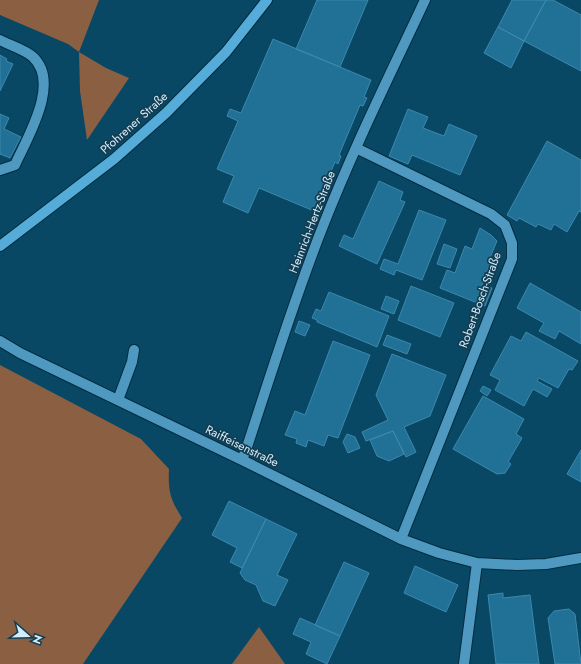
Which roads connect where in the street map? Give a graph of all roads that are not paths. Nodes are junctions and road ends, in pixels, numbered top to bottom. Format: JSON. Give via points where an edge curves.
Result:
{"nodes":[{"id":1,"x":267,"y":0,"type":"edge"},
{"id":2,"x":425,"y":0,"type":"edge"},
{"id":3,"x":0,"y":40,"type":"edge"},
{"id":4,"x":356,"y":148,"type":"junction"},
{"id":5,"x":0,"y":170,"type":"edge"},
{"id":6,"x":0,"y":246,"type":"edge"},
{"id":7,"x":0,"y":340,"type":"edge"},
{"id":8,"x":134,"y":350,"type":"dead end"},
{"id":9,"x":118,"y":400,"type":"junction"},
{"id":10,"x":242,"y":460,"type":"junction"},
{"id":11,"x":401,"y":539,"type":"junction"},
{"id":12,"x":581,"y":558,"type":"edge"},
{"id":13,"x":477,"y":563,"type":"junction"},
{"id":14,"x":464,"y":664,"type":"edge"}],
"edges":[{"from":1,"to":6,"type":"main road","name":"Pfohrener Straße","via":[[226,52],[166,113],[114,159]]},
{"from":2,"to":4,"type":"street","name":"Heinrich-Hertz-Straße"},
{"from":3,"to":5,"type":"street","via":[[32,56],[40,64],[44,88],[42,105],[15,165]]},
{"from":4,"to":10,"type":"street","name":"Heinrich-Hertz-Straße","via":[[322,227]]},
{"from":4,"to":11,"type":"street","name":"Robert-Bosch-Straße","via":[[491,214],[505,225],[512,243],[512,259]]},
{"from":7,"to":9,"type":"street","name":"Raiffeisenstraße","via":[[20,353]]},
{"from":8,"to":9,"type":"street"},
{"from":9,"to":10,"type":"street","name":"Raiffeisenstraße"},
{"from":10,"to":11,"type":"street","name":"Raiffeisenstraße"},
{"from":11,"to":13,"type":"street","name":"Raiffeisenstraße"},
{"from":12,"to":13,"type":"street","name":"Raiffeisenstraße","via":[[546,564]]},
{"from":13,"to":14,"type":"street"}]}
